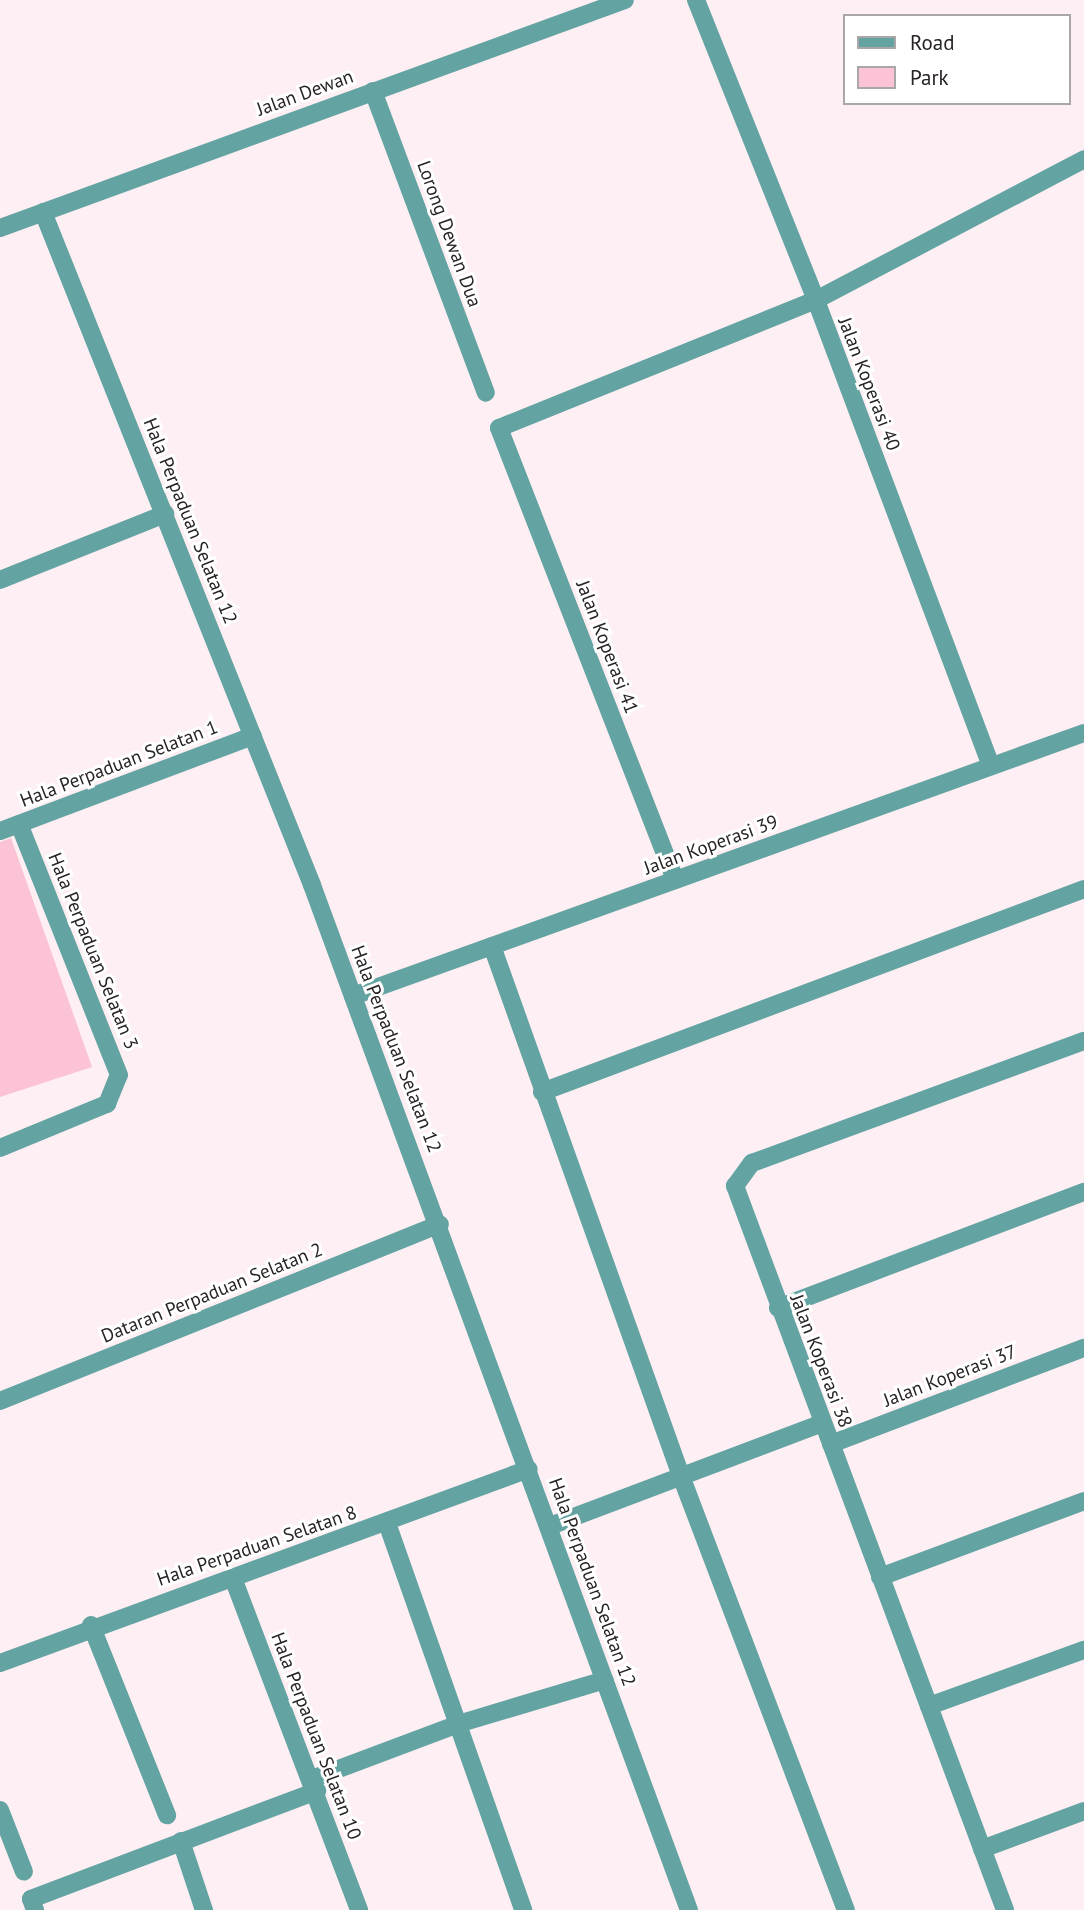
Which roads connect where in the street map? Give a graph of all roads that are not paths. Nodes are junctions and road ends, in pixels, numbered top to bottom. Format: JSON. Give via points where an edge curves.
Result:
{"nodes":[{"id":1,"x":625,"y":0,"type":"edge"},
{"id":2,"x":696,"y":0,"type":"edge"},
{"id":3,"x":373,"y":90,"type":"junction"},
{"id":4,"x":1084,"y":159,"type":"edge"},
{"id":5,"x":43,"y":212,"type":"junction"},
{"id":6,"x":0,"y":228,"type":"edge"},
{"id":7,"x":816,"y":300,"type":"junction"},
{"id":8,"x":486,"y":393,"type":"dead end"},
{"id":9,"x":165,"y":514,"type":"junction"},
{"id":10,"x":0,"y":580,"type":"edge"},
{"id":11,"x":1084,"y":733,"type":"edge"},
{"id":12,"x":253,"y":736,"type":"junction"},
{"id":13,"x":990,"y":766,"type":"junction"},
{"id":14,"x":19,"y":824,"type":"junction"},
{"id":15,"x":0,"y":831,"type":"edge"},
{"id":16,"x":675,"y":880,"type":"junction"},
{"id":17,"x":1084,"y":889,"type":"edge"},
{"id":18,"x":492,"y":946,"type":"junction"},
{"id":19,"x":353,"y":996,"type":"junction"},
{"id":20,"x":1084,"y":1041,"type":"edge"},
{"id":21,"x":542,"y":1093,"type":"junction"},
{"id":22,"x":0,"y":1148,"type":"edge"},
{"id":23,"x":1084,"y":1192,"type":"edge"},
{"id":24,"x":440,"y":1224,"type":"junction"},
{"id":25,"x":778,"y":1308,"type":"junction"},
{"id":26,"x":1084,"y":1348,"type":"edge"},
{"id":27,"x":0,"y":1401,"type":"edge"},
{"id":28,"x":822,"y":1423,"type":"junction"},
{"id":29,"x":831,"y":1444,"type":"junction"},
{"id":30,"x":529,"y":1469,"type":"junction"},
{"id":31,"x":681,"y":1476,"type":"junction"},
{"id":32,"x":1084,"y":1501,"type":"edge"},
{"id":33,"x":387,"y":1523,"type":"junction"},
{"id":34,"x":550,"y":1526,"type":"junction"},
{"id":35,"x":880,"y":1577,"type":"junction"},
{"id":36,"x":233,"y":1578,"type":"junction"},
{"id":37,"x":91,"y":1625,"type":"junction"},
{"id":38,"x":1084,"y":1650,"type":"edge"},
{"id":39,"x":0,"y":1663,"type":"edge"},
{"id":40,"x":606,"y":1680,"type":"junction"},
{"id":41,"x":929,"y":1706,"type":"junction"},
{"id":42,"x":458,"y":1724,"type":"junction"},
{"id":43,"x":314,"y":1785,"type":"junction"},
{"id":44,"x":0,"y":1810,"type":"edge"},
{"id":45,"x":1084,"y":1811,"type":"edge"},
{"id":46,"x":167,"y":1815,"type":"dead end"},
{"id":47,"x":181,"y":1841,"type":"junction"},
{"id":48,"x":982,"y":1849,"type":"junction"},
{"id":49,"x":24,"y":1872,"type":"dead end"},
{"id":50,"x":33,"y":1904,"type":"edge"},
{"id":51,"x":204,"y":1910,"type":"edge"},
{"id":52,"x":359,"y":1910,"type":"edge"},
{"id":53,"x":523,"y":1910,"type":"edge"},
{"id":54,"x":689,"y":1910,"type":"edge"},
{"id":55,"x":846,"y":1910,"type":"edge"},
{"id":56,"x":1005,"y":1910,"type":"edge"}],
"edges":[{"from":1,"to":3,"type":"street","name":"Jalan Dewan"},
{"from":2,"to":7,"type":"street"},
{"from":3,"to":5,"type":"street","name":"Jalan Dewan"},
{"from":3,"to":8,"type":"street","name":"Lorong Dewan Dua"},
{"from":4,"to":7,"type":"street","name":"Jalan Koperasi 40"},
{"from":5,"to":6,"type":"street","name":"Jalan Dewan"},
{"from":5,"to":9,"type":"street","name":"Hala Perpaduan Selatan 12"},
{"from":7,"to":13,"type":"street","name":"Jalan Koperasi 40"},
{"from":7,"to":16,"type":"street","name":"Jalan Koperasi 41","via":[[499,428]]},
{"from":9,"to":10,"type":"street"},
{"from":9,"to":12,"type":"street","name":"Hala Perpaduan Selatan 12"},
{"from":11,"to":13,"type":"street","name":"Jalan Koperasi 39"},
{"from":12,"to":14,"type":"street","name":"Hala Perpaduan Selatan 1"},
{"from":12,"to":19,"type":"street","name":"Hala Perpaduan Selatan 12"},
{"from":13,"to":16,"type":"street","name":"Jalan Koperasi 39"},
{"from":14,"to":15,"type":"street","name":"Hala Perpaduan Selatan 1"},
{"from":14,"to":22,"type":"street","name":"Hala Perpaduan Selatan 3","via":[[119,1075],[107,1104]]},
{"from":16,"to":18,"type":"street","name":"Jalan Koperasi 39"},
{"from":17,"to":21,"type":"street"},
{"from":18,"to":19,"type":"street","name":"Jalan Koperasi 39"},
{"from":18,"to":21,"type":"street"},
{"from":19,"to":24,"type":"street","name":"Hala Perpaduan Selatan 12"},
{"from":20,"to":25,"type":"street","name":"Jalan Koperasi 38","via":[[743,1168],[737,1196]]},
{"from":21,"to":31,"type":"street"},
{"from":23,"to":25,"type":"street"},
{"from":24,"to":27,"type":"street","name":"Dataran Perpaduan Selatan 2"},
{"from":24,"to":30,"type":"street","name":"Hala Perpaduan Selatan 12"},
{"from":25,"to":28,"type":"street","name":"Jalan Koperasi 38"},
{"from":26,"to":29,"type":"street","name":"Jalan Koperasi 37"},
{"from":28,"to":29,"type":"street","name":"Jalan Koperasi 38"},
{"from":28,"to":31,"type":"street"},
{"from":29,"to":35,"type":"street","name":"Jalan Koperasi 38"},
{"from":30,"to":33,"type":"street","name":"Hala Perpaduan Selatan 8"},
{"from":30,"to":34,"type":"street","name":"Hala Perpaduan Selatan 12"},
{"from":31,"to":34,"type":"street"},
{"from":31,"to":55,"type":"street"},
{"from":32,"to":35,"type":"street"},
{"from":33,"to":36,"type":"street","name":"Hala Perpaduan Selatan 8"},
{"from":33,"to":42,"type":"street"},
{"from":34,"to":40,"type":"street","name":"Hala Perpaduan Selatan 12"},
{"from":35,"to":41,"type":"street","name":"Jalan Koperasi 38"},
{"from":36,"to":37,"type":"street","name":"Hala Perpaduan Selatan 8"},
{"from":36,"to":43,"type":"street","name":"Hala Perpaduan Selatan 10"},
{"from":37,"to":39,"type":"street","name":"Hala Perpaduan Selatan 8"},
{"from":37,"to":46,"type":"street"},
{"from":38,"to":41,"type":"street"},
{"from":40,"to":42,"type":"street"},
{"from":40,"to":54,"type":"street","name":"Hala Perpaduan Selatan 12"},
{"from":41,"to":48,"type":"street","name":"Jalan Koperasi 38"},
{"from":42,"to":43,"type":"street"},
{"from":42,"to":53,"type":"street"},
{"from":43,"to":47,"type":"street"},
{"from":43,"to":52,"type":"street","name":"Hala Perpaduan Selatan 10"},
{"from":44,"to":49,"type":"street"},
{"from":45,"to":48,"type":"street"},
{"from":47,"to":50,"type":"street"},
{"from":47,"to":51,"type":"street"},
{"from":48,"to":56,"type":"street","name":"Jalan Koperasi 38"}]}
